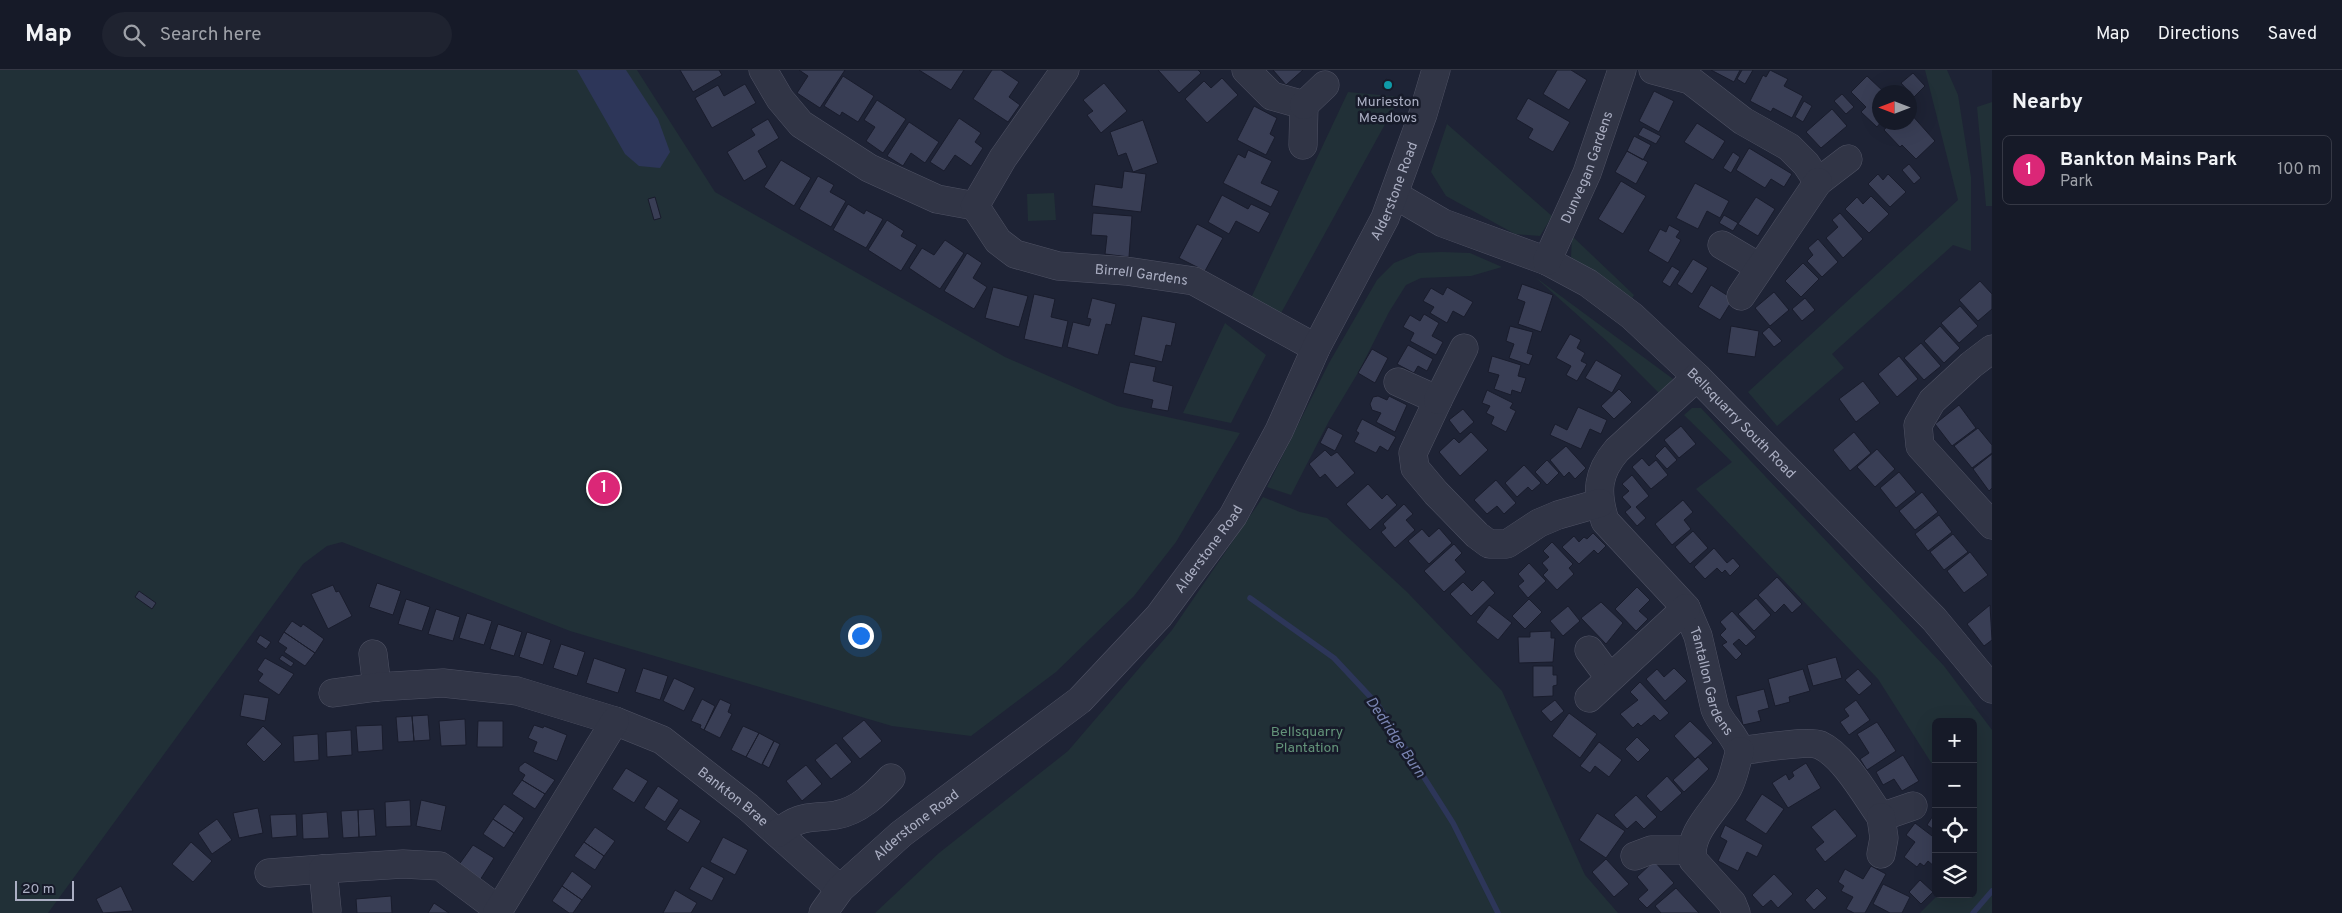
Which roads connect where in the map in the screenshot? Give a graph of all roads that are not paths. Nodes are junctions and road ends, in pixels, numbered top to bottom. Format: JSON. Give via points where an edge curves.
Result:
{"nodes":[{"id":1,"x":763,"y":70,"type":"edge"},
{"id":2,"x":1246,"y":70,"type":"edge"},
{"id":3,"x":1436,"y":70,"type":"edge"},
{"id":4,"x":1622,"y":70,"type":"edge"},
{"id":5,"x":1653,"y":70,"type":"edge"},
{"id":6,"x":1053,"y":74,"type":"edge"},
{"id":7,"x":1325,"y":85,"type":"dead end"},
{"id":8,"x":1304,"y":106,"type":"junction"},
{"id":9,"x":1303,"y":145,"type":"dead end"},
{"id":10,"x":1848,"y":159,"type":"dead end"},
{"id":11,"x":1818,"y":182,"type":"junction"},
{"id":12,"x":975,"y":206,"type":"junction"},
{"id":13,"x":1390,"y":207,"type":"junction"},
{"id":14,"x":1722,"y":245,"type":"dead end"},
{"id":15,"x":1547,"y":261,"type":"junction"},
{"id":16,"x":1759,"y":267,"type":"junction"},
{"id":17,"x":1741,"y":296,"type":"dead end"},
{"id":18,"x":1316,"y":348,"type":"junction"},
{"id":19,"x":1464,"y":348,"type":"dead end"},
{"id":20,"x":1992,"y":349,"type":"edge"},
{"id":21,"x":1697,"y":377,"type":"junction"},
{"id":22,"x":1398,"y":382,"type":"dead end"},
{"id":23,"x":1438,"y":400,"type":"junction"},
{"id":24,"x":1600,"y":503,"type":"junction"},
{"id":25,"x":1992,"y":525,"type":"edge"},
{"id":26,"x":1686,"y":608,"type":"junction"},
{"id":27,"x":1589,"y":650,"type":"dead end"},
{"id":28,"x":373,"y":654,"type":"dead end"},
{"id":29,"x":1609,"y":678,"type":"junction"},
{"id":30,"x":1991,"y":685,"type":"edge"},
{"id":31,"x":377,"y":687,"type":"junction"},
{"id":32,"x":333,"y":692,"type":"dead end"},
{"id":33,"x":1589,"y":698,"type":"dead end"},
{"id":34,"x":615,"y":721,"type":"junction"},
{"id":35,"x":1740,"y":751,"type":"junction"},
{"id":36,"x":891,"y":778,"type":"dead end"},
{"id":37,"x":1913,"y":806,"type":"dead end"},
{"id":38,"x":1882,"y":817,"type":"junction"},
{"id":39,"x":778,"y":834,"type":"junction"},
{"id":40,"x":1691,"y":850,"type":"junction"},
{"id":41,"x":1881,"y":854,"type":"dead end"},
{"id":42,"x":1635,"y":856,"type":"dead end"},
{"id":43,"x":323,"y":869,"type":"junction"},
{"id":44,"x":269,"y":873,"type":"dead end"},
{"id":45,"x":840,"y":889,"type":"junction"},
{"id":46,"x":327,"y":910,"type":"dead end"},
{"id":47,"x":498,"y":911,"type":"edge"},
{"id":48,"x":823,"y":913,"type":"edge"},
{"id":49,"x":1736,"y":913,"type":"edge"}],
"edges":[{"from":1,"to":12,"type":"street","via":[[780,99],[801,124],[869,168],[937,199]]},
{"from":2,"to":8,"type":"street","via":[[1272,96]]},
{"from":3,"to":13,"type":"street","name":"Alderstone Road"},
{"from":4,"to":15,"type":"street","name":"Dunvegan Gardens","via":[[1587,173]]},
{"from":5,"to":11,"type":"street","via":[[1690,80],[1743,121],[1789,147]]},
{"from":6,"to":12,"type":"street"},
{"from":7,"to":8,"type":"street"},
{"from":8,"to":9,"type":"street"},
{"from":10,"to":11,"type":"street"},
{"from":11,"to":16,"type":"street"},
{"from":12,"to":18,"type":"street","name":"Birrell Gardens","via":[[998,241],[1015,254],[1058,266],[1194,281]]},
{"from":13,"to":15,"type":"street","name":"Bellsquarry South Road"},
{"from":13,"to":18,"type":"street","name":"Alderstone Road"},
{"from":14,"to":16,"type":"street"},
{"from":15,"to":21,"type":"street","name":"Bellsquarry South Road","via":[[1588,283],[1632,316]]},
{"from":16,"to":17,"type":"street"},
{"from":18,"to":45,"type":"street","name":"Alderstone Road","via":[[1279,431],[1233,516],[1159,616],[1080,700],[901,834]]},
{"from":19,"to":23,"type":"street"},
{"from":20,"to":25,"type":"street","via":[[1932,402],[1918,425],[1920,446]]},
{"from":21,"to":24,"type":"street","name":"Tantallon Gardens","via":[[1608,460],[1600,476]]},
{"from":21,"to":30,"type":"street","name":"Bellsquarry South Road","via":[[1934,620]]},
{"from":22,"to":23,"type":"street"},
{"from":23,"to":24,"type":"street","via":[[1413,453],[1415,468],[1477,535],[1490,544],[1507,544],[1539,523]]},
{"from":24,"to":26,"type":"street","name":"Tantallon Gardens","via":[[1605,521]]},
{"from":26,"to":29,"type":"street","name":"Tantallon Gardens"},
{"from":26,"to":35,"type":"street","name":"Tantallon Gardens","via":[[1698,636],[1718,718],[1736,739]]},
{"from":27,"to":29,"type":"street"},
{"from":28,"to":31,"type":"street"},
{"from":29,"to":33,"type":"street","name":"Tantallon Gardens"},
{"from":31,"to":32,"type":"street","name":"Bankton Brae"},
{"from":31,"to":34,"type":"street","name":"Bankton Brae","via":[[443,683],[517,691]]},
{"from":34,"to":39,"type":"street","name":"Bankton Brae","via":[[662,740]]},
{"from":34,"to":47,"type":"street"},
{"from":35,"to":38,"type":"street","name":"Tantallon Gardens","via":[[1819,744],[1838,759]]},
{"from":35,"to":40,"type":"street","name":"Tantallon Gardens","via":[[1729,787],[1698,832]]},
{"from":36,"to":39,"type":"street","via":[[873,798],[857,807],[838,815],[792,821]]},
{"from":37,"to":38,"type":"street"},
{"from":38,"to":41,"type":"street","via":[[1884,838]]},
{"from":39,"to":45,"type":"street","name":"Bankton Brae"},
{"from":40,"to":42,"type":"street","via":[[1651,850]]},
{"from":40,"to":49,"type":"street","via":[[1693,860],[1732,903]]},
{"from":43,"to":44,"type":"street"},
{"from":43,"to":46,"type":"street"},
{"from":43,"to":47,"type":"street","via":[[403,864],[440,866]]},
{"from":45,"to":48,"type":"street","name":"Alderstone Road"}]}
